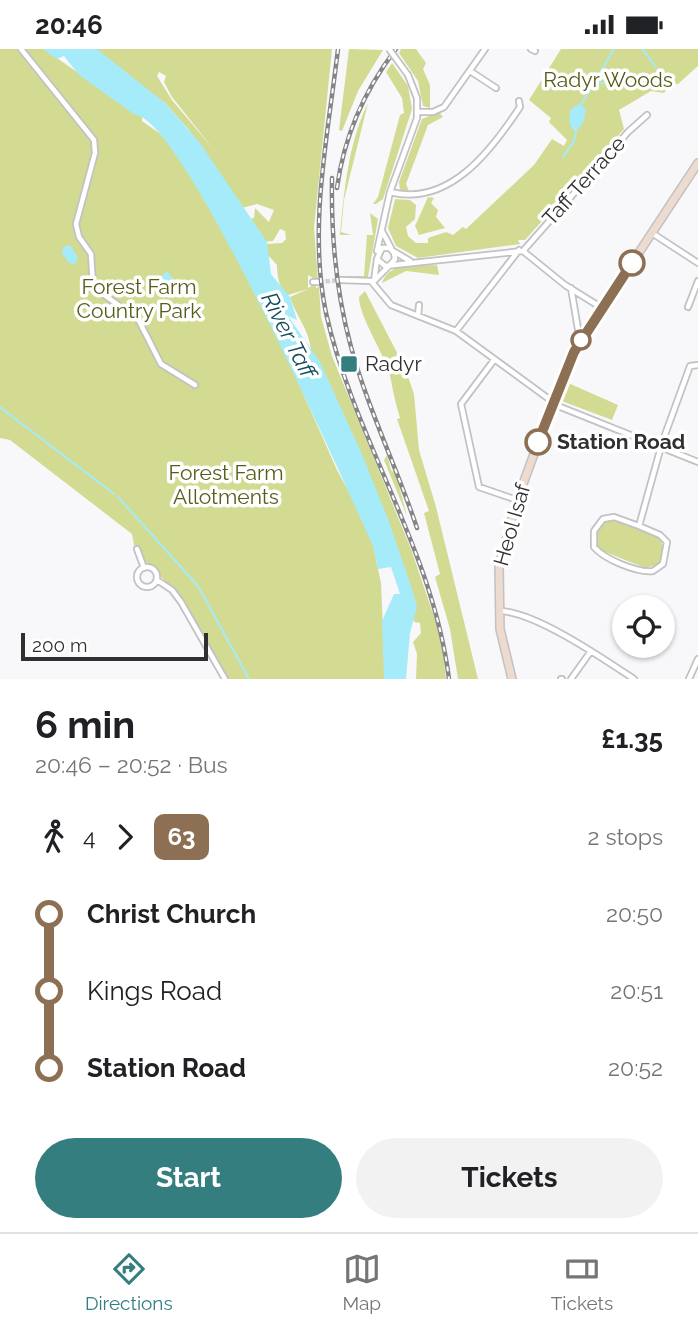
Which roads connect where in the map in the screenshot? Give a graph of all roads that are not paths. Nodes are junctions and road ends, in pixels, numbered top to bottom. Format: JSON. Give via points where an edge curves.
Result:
{"nodes":[{"id":1,"x":21,"y":49,"type":"edge"},
{"id":2,"x":389,"y":49,"type":"edge"},
{"id":3,"x":485,"y":49,"type":"edge"},
{"id":4,"x":470,"y":71,"type":"junction"},
{"id":5,"x":496,"y":89,"type":"dead end"},
{"id":6,"x":519,"y":101,"type":"dead end"},
{"id":7,"x":418,"y":112,"type":"junction"},
{"id":8,"x":647,"y":115,"type":"dead end"},
{"id":9,"x":698,"y":163,"type":"edge"},
{"id":10,"x":390,"y":192,"type":"junction"},
{"id":11,"x":382,"y":231,"type":"junction"},
{"id":12,"x":651,"y":233,"type":"junction"},
{"id":13,"x":393,"y":250,"type":"junction"},
{"id":14,"x":521,"y":250,"type":"junction"},
{"id":15,"x":377,"y":257,"type":"junction"},
{"id":16,"x":410,"y":262,"type":"junction"},
{"id":17,"x":698,"y":263,"type":"edge"},
{"id":18,"x":389,"y":265,"type":"junction"},
{"id":19,"x":340,"y":280,"type":"tunnel mouth"},
{"id":20,"x":374,"y":281,"type":"junction"},
{"id":21,"x":698,"y":281,"type":"edge"},
{"id":22,"x":571,"y":288,"type":"junction"},
{"id":23,"x":419,"y":305,"type":"dead end"},
{"id":24,"x":688,"y":307,"type":"dead end"},
{"id":25,"x":602,"y":308,"type":"junction"},
{"id":26,"x":418,"y":316,"type":"junction"},
{"id":27,"x":456,"y":331,"type":"junction"},
{"id":28,"x":580,"y":342,"type":"junction"},
{"id":29,"x":494,"y":360,"type":"junction"},
{"id":30,"x":698,"y":365,"type":"edge"},
{"id":31,"x":195,"y":385,"type":"dead end"},
{"id":32,"x":552,"y":403,"type":"junction"},
{"id":33,"x":661,"y":446,"type":"junction"},
{"id":34,"x":698,"y":462,"type":"edge"},
{"id":35,"x":517,"y":500,"type":"junction"},
{"id":36,"x":639,"y":526,"type":"junction"},
{"id":37,"x":137,"y":549,"type":"dead end"},
{"id":38,"x":144,"y":568,"type":"junction"},
{"id":39,"x":158,"y":580,"type":"junction"},
{"id":40,"x":498,"y":611,"type":"junction"},
{"id":41,"x":592,"y":651,"type":"junction"},
{"id":42,"x":698,"y":659,"type":"edge"},
{"id":43,"x":225,"y":679,"type":"edge"},
{"id":44,"x":512,"y":679,"type":"edge"},
{"id":45,"x":571,"y":679,"type":"edge"},
{"id":46,"x":635,"y":679,"type":"edge"},
{"id":47,"x":689,"y":679,"type":"edge"}],
"edges":[{"from":1,"to":31,"type":"street","via":[[94,140],[95,153],[76,224],[91,254],[93,287],[138,319],[161,364]]},
{"from":2,"to":7,"type":"street","bridge":true,"via":[[416,92]]},
{"from":3,"to":4,"type":"street"},
{"from":4,"to":5,"type":"street"},
{"from":4,"to":7,"type":"street","via":[[441,109]]},
{"from":6,"to":10,"type":"street","via":[[520,107],[498,139],[448,186],[418,197]]},
{"from":7,"to":10,"type":"street"},
{"from":8,"to":14,"type":"street","name":"Taff Terrace"},
{"from":9,"to":12,"type":"main road","name":"Heol Isaf"},
{"from":10,"to":11,"type":"street"},
{"from":11,"to":13,"type":"street"},
{"from":11,"to":15,"type":"street"},
{"from":12,"to":17,"type":"street"},
{"from":12,"to":25,"type":"main road","name":"Heol Isaf"},
{"from":13,"to":15,"type":"street","via":[[382,248]]},
{"from":13,"to":16,"type":"street"},
{"from":13,"to":18,"type":"street","via":[[395,259]]},
{"from":14,"to":16,"type":"street"},
{"from":14,"to":22,"type":"street"},
{"from":14,"to":27,"type":"street","name":"Taff Terrace"},
{"from":15,"to":18,"type":"street","via":[[382,265]]},
{"from":15,"to":20,"type":"street"},
{"from":16,"to":18,"type":"street"},
{"from":18,"to":20,"type":"street"},
{"from":19,"to":20,"type":"street"},
{"from":20,"to":26,"type":"street","via":[[391,305]]},
{"from":21,"to":24,"type":"street"},
{"from":22,"to":25,"type":"street"},
{"from":22,"to":28,"type":"street"},
{"from":23,"to":26,"type":"street"},
{"from":25,"to":28,"type":"main road","name":"Heol Isaf"},
{"from":26,"to":27,"type":"street"},
{"from":27,"to":29,"type":"street"},
{"from":28,"to":32,"type":"main road","name":"Heol Isaf"},
{"from":29,"to":32,"type":"street"},
{"from":29,"to":35,"type":"street","via":[[461,404],[479,487]]},
{"from":30,"to":33,"type":"street","via":[[690,366]]},
{"from":32,"to":33,"type":"street"},
{"from":32,"to":35,"type":"main road","name":"Heol Isaf"},
{"from":33,"to":34,"type":"street"},
{"from":33,"to":36,"type":"street"},
{"from":35,"to":40,"type":"main road","name":"Heol Isaf","via":[[500,559]]},
{"from":36,"to":36,"type":"street","via":[[667,543],[663,564],[653,571],[646,572],[594,547],[594,531],[603,519],[614,517]]},
{"from":37,"to":38,"type":"street"},
{"from":38,"to":39,"type":"street","via":[[155,570]]},
{"from":38,"to":39,"type":"street","via":[[137,575],[140,585],[150,587]]},
{"from":39,"to":43,"type":"street","via":[[181,602]]},
{"from":40,"to":41,"type":"street","via":[[514,612]]},
{"from":40,"to":44,"type":"main road","name":"Heol Isaf"},
{"from":41,"to":45,"type":"street"},
{"from":41,"to":46,"type":"street"},
{"from":42,"to":47,"type":"street"}]}
